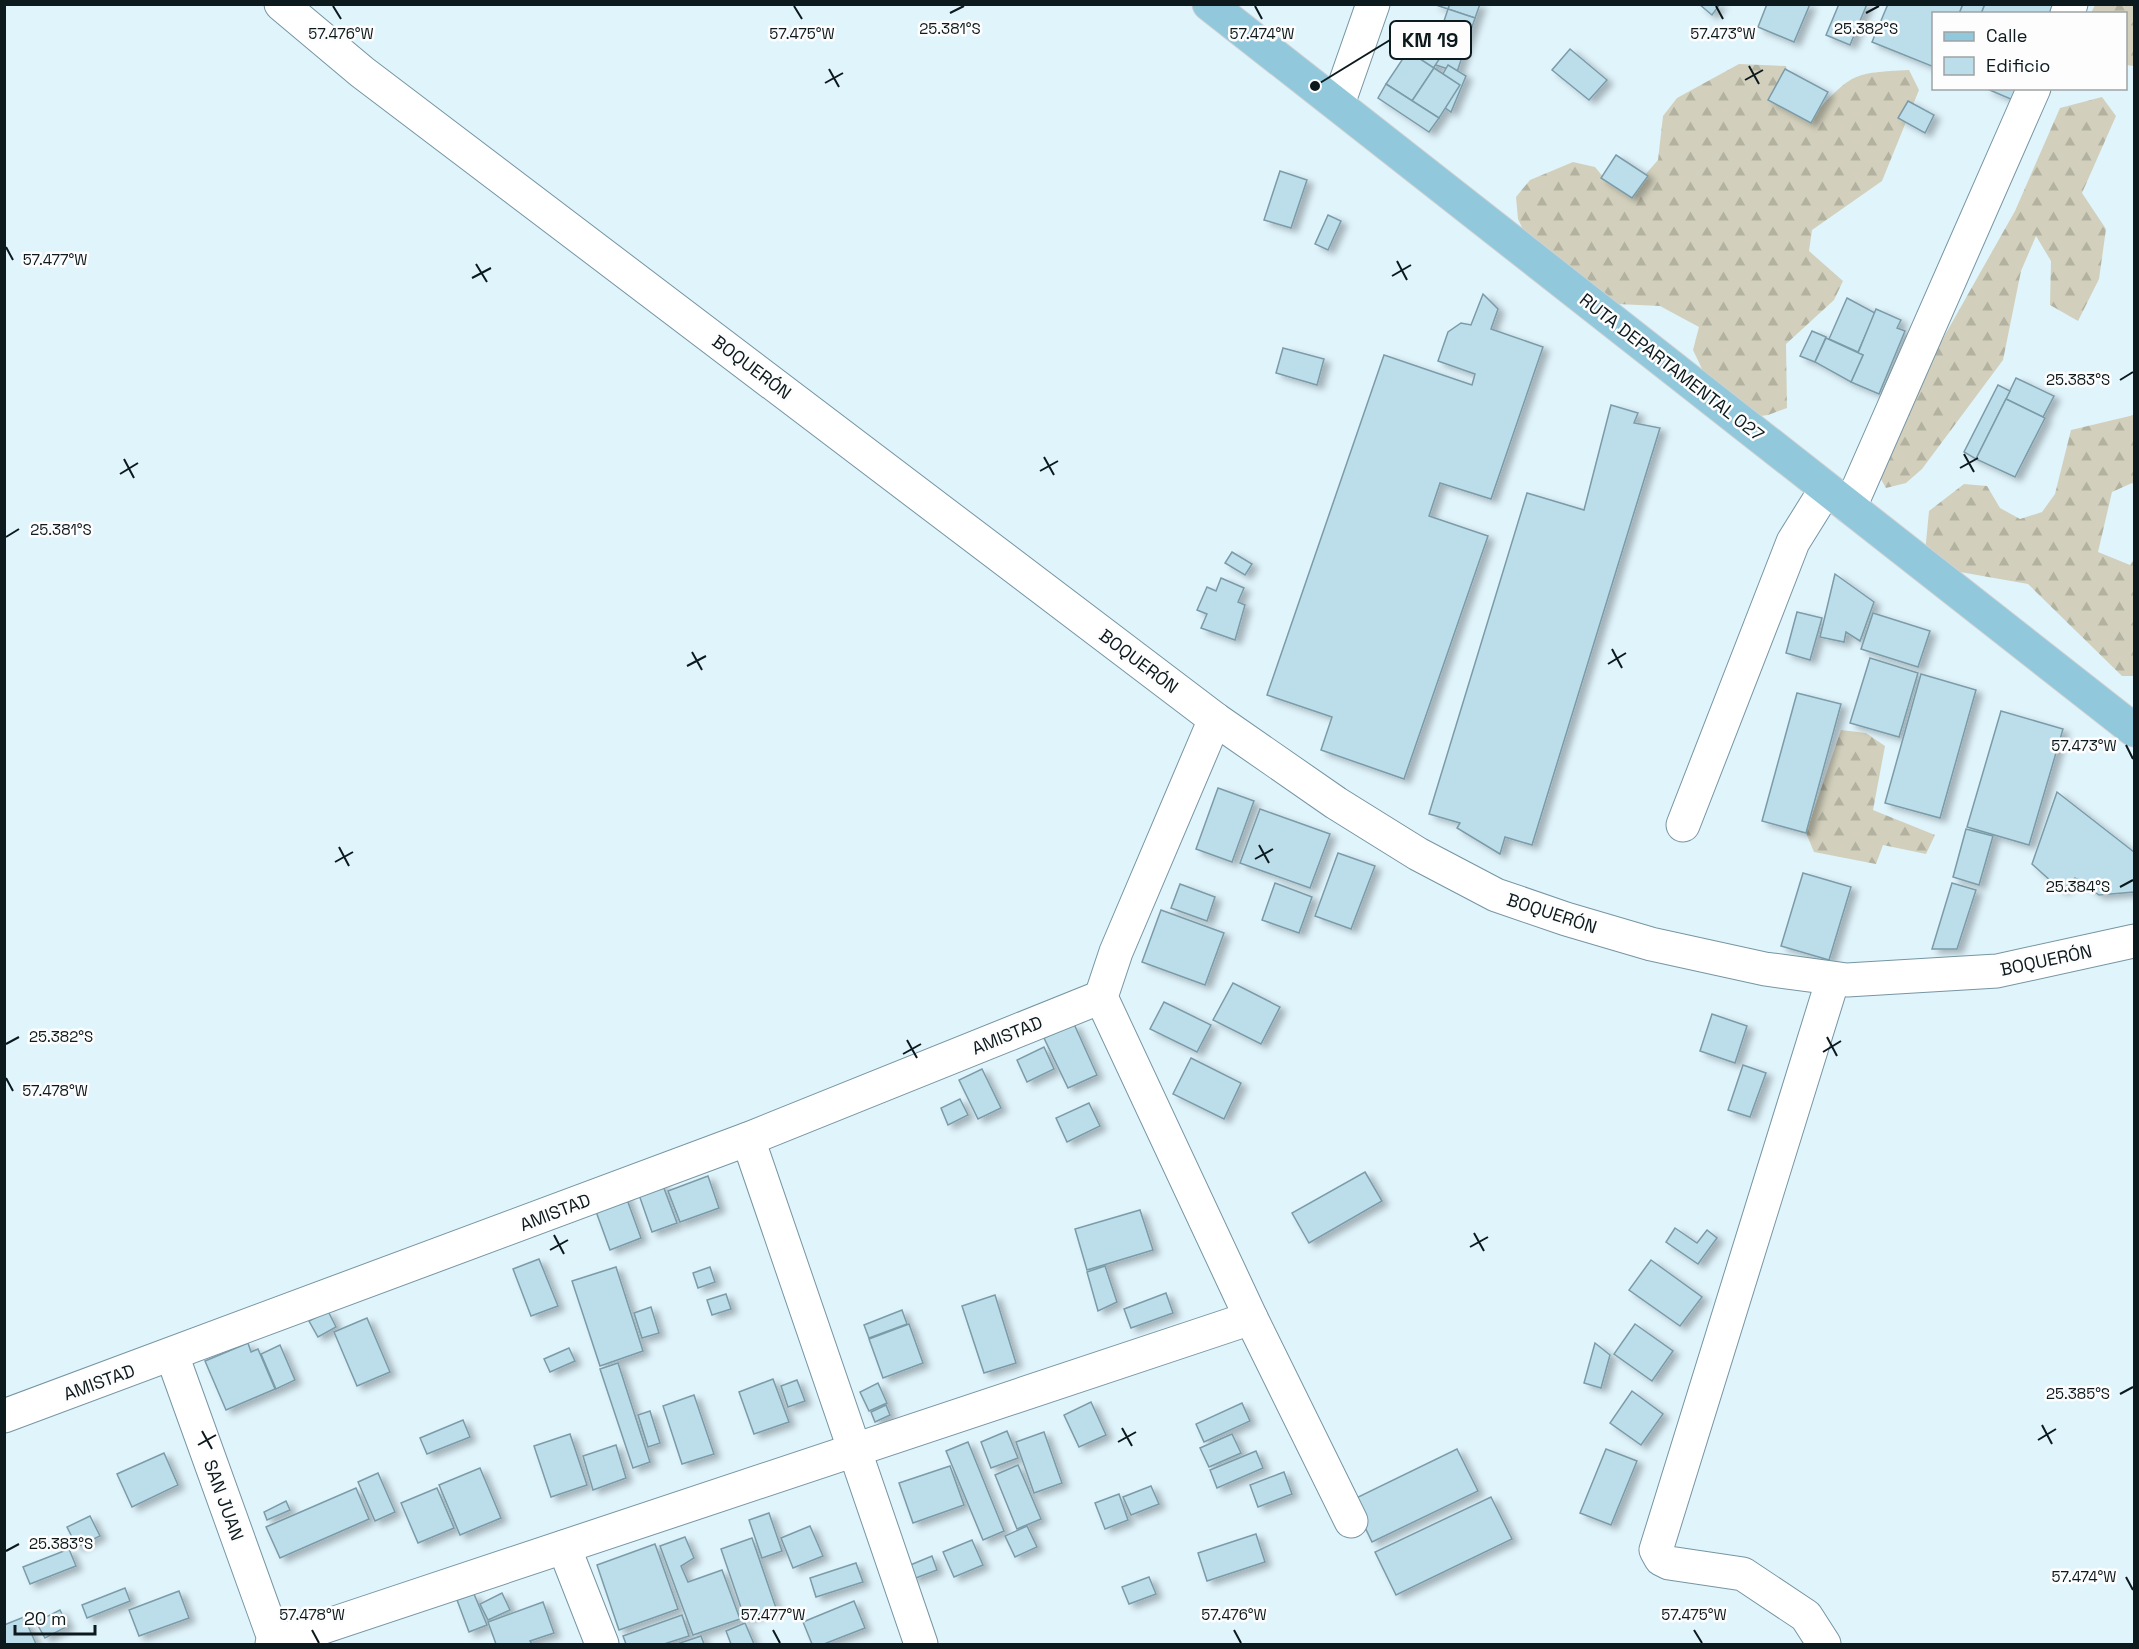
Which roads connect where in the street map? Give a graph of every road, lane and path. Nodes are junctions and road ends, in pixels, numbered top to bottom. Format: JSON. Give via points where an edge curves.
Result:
{"nodes":[{"id":1,"x":281,"y":4,"type":"edge"},
{"id":2,"x":1209,"y":4,"type":"edge"},
{"id":3,"x":1373,"y":4,"type":"edge"},
{"id":4,"x":2033,"y":90,"type":"edge"},
{"id":5,"x":1338,"y":104,"type":"junction"},
{"id":6,"x":1838,"y":498,"type":"junction"},
{"id":7,"x":1215,"y":718,"type":"junction"},
{"id":8,"x":2134,"y":730,"type":"edge"},
{"id":9,"x":1683,"y":825,"type":"dead end"},
{"id":10,"x":2134,"y":941,"type":"edge"},
{"id":11,"x":1833,"y":979,"type":"junction"},
{"id":12,"x":1101,"y":997,"type":"junction"},
{"id":13,"x":748,"y":1139,"type":"junction"},
{"id":14,"x":1251,"y":1318,"type":"junction"},
{"id":15,"x":172,"y":1355,"type":"junction"},
{"id":16,"x":4,"y":1416,"type":"edge"},
{"id":17,"x":855,"y":1451,"type":"junction"},
{"id":18,"x":1351,"y":1521,"type":"dead end"},
{"id":19,"x":564,"y":1547,"type":"junction"},
{"id":20,"x":274,"y":1644,"type":"edge"},
{"id":21,"x":602,"y":1644,"type":"edge"},
{"id":22,"x":921,"y":1644,"type":"edge"},
{"id":23,"x":1824,"y":1644,"type":"edge"}],
"edges":[{"from":1,"to":7,"type":"street","name":"BOQUERÓN","via":[[362,72]]},
{"from":2,"to":5,"type":"main road","name":"RUTA DEPARTAMENTAL 027"},
{"from":3,"to":5,"type":"street"},
{"from":4,"to":6,"type":"street"},
{"from":5,"to":6,"type":"main road","name":"RUTA DEPARTAMENTAL 027"},
{"from":6,"to":8,"type":"main road","name":"RUTA DEPARTAMENTAL 027"},
{"from":6,"to":9,"type":"street","via":[[1793,542]]},
{"from":7,"to":11,"type":"street","name":"BOQUERÓN","via":[[1336,803],[1418,854],[1496,895],[1651,944],[1764,969]]},
{"from":7,"to":12,"type":"street","via":[[1116,952]]},
{"from":10,"to":11,"type":"street","name":"BOQUERÓN","via":[[1997,971]]},
{"from":11,"to":23,"type":"street","via":[[1656,1550],[1669,1563],[1743,1574],[1806,1616]]},
{"from":12,"to":13,"type":"street","name":"AMISTAD"},
{"from":12,"to":14,"type":"street"},
{"from":13,"to":15,"type":"street","name":"AMISTAD"},
{"from":13,"to":17,"type":"street"},
{"from":14,"to":17,"type":"street"},
{"from":14,"to":18,"type":"street"},
{"from":15,"to":16,"type":"street","name":"AMISTAD"},
{"from":15,"to":20,"type":"street","name":"SAN JUAN"},
{"from":17,"to":19,"type":"street"},
{"from":17,"to":22,"type":"street"},
{"from":19,"to":20,"type":"street"},
{"from":19,"to":21,"type":"street"}]}
